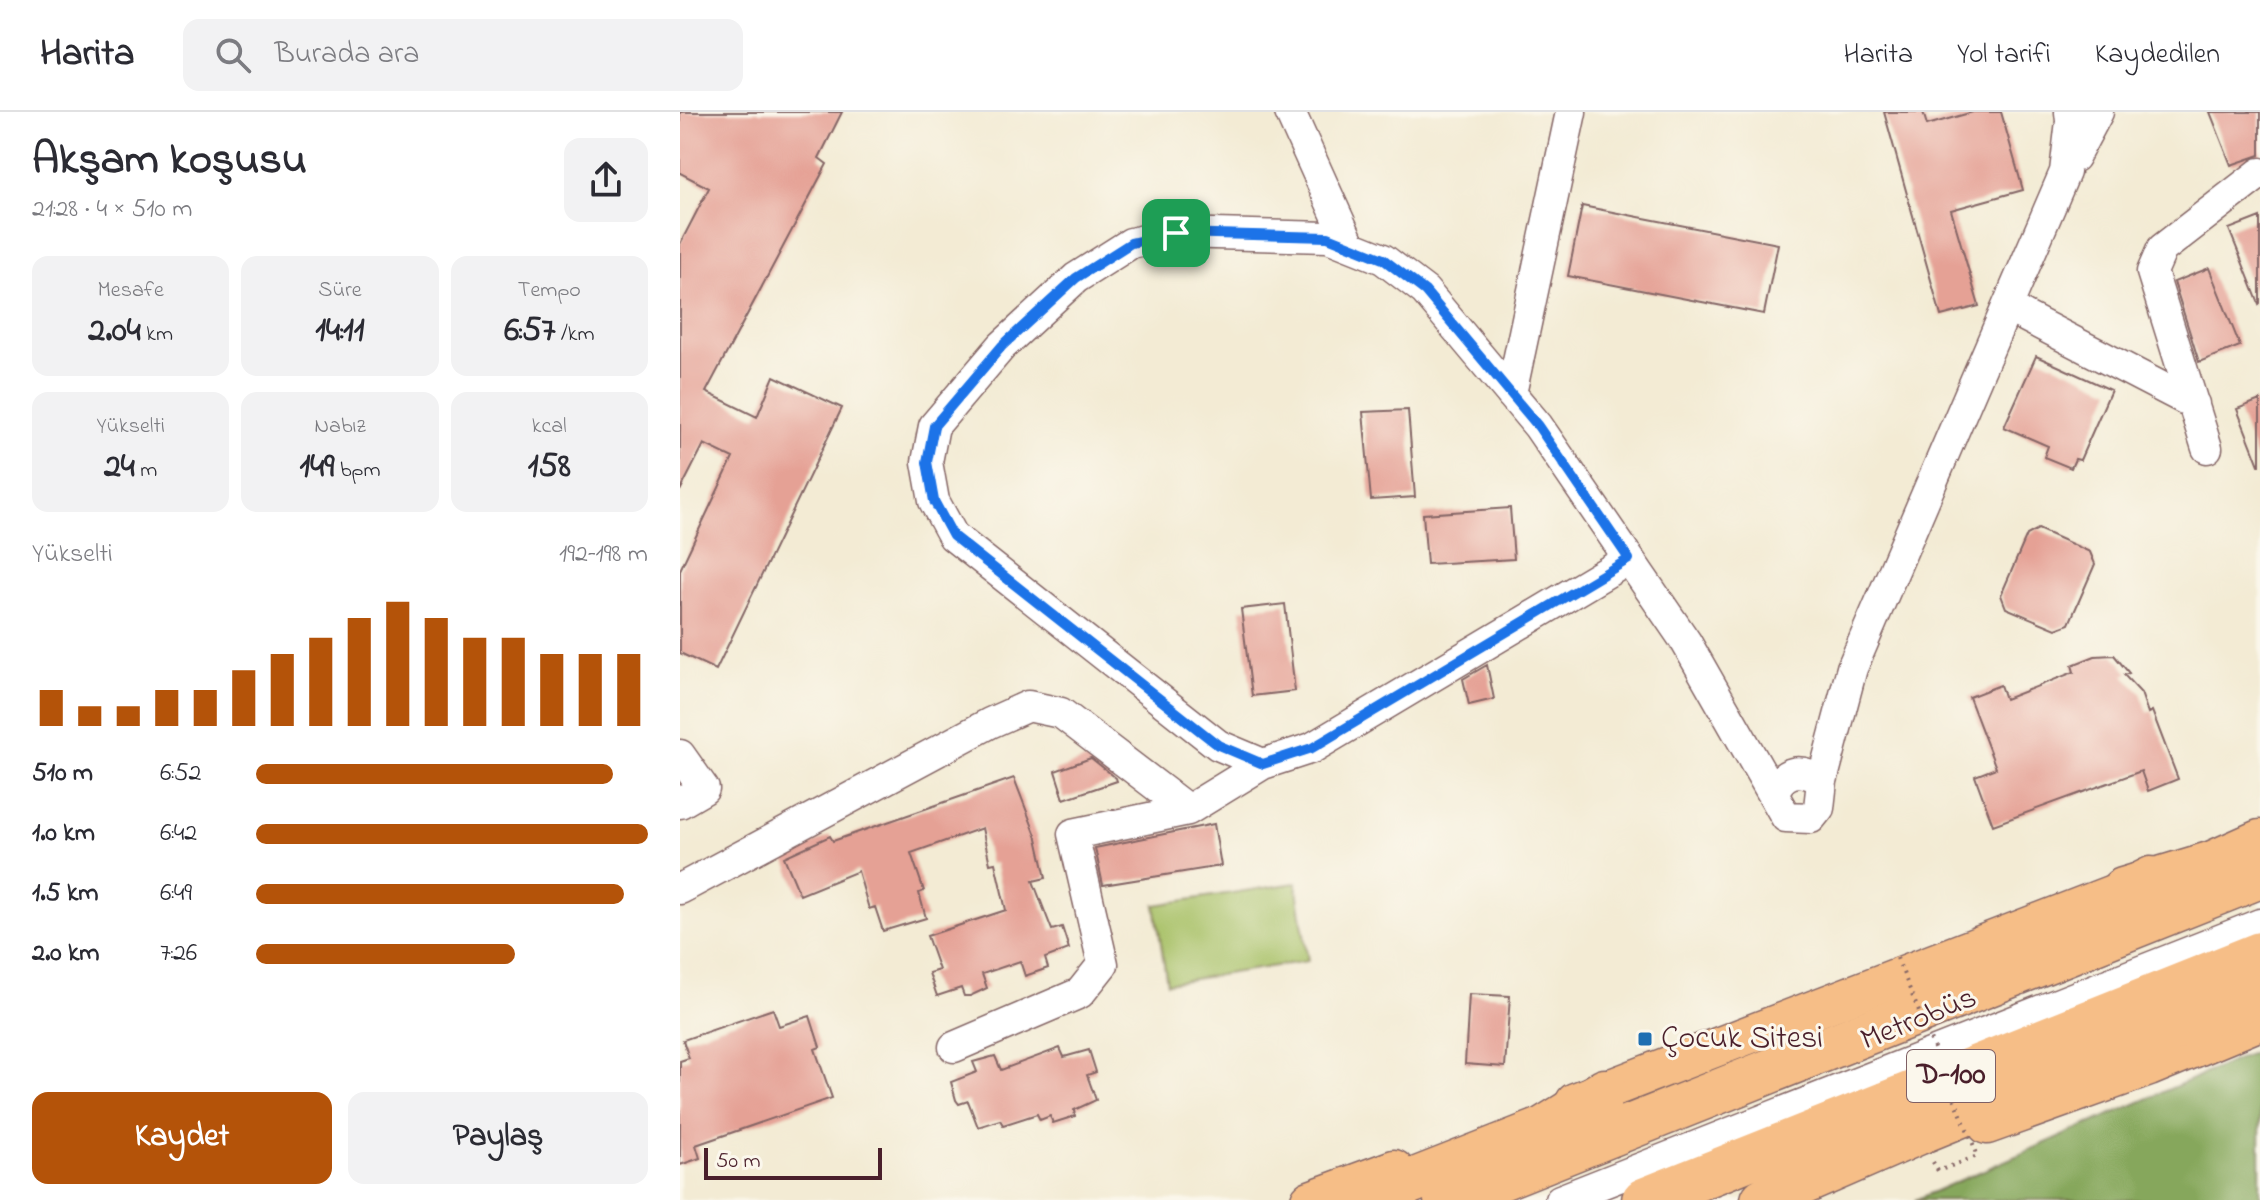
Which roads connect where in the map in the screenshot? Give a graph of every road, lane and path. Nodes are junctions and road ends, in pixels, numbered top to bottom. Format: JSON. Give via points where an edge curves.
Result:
{"nodes":[{"id":1,"x":1290,"y":112,"type":"edge"},
{"id":2,"x":1571,"y":112,"type":"edge"},
{"id":3,"x":2070,"y":112,"type":"edge"},
{"id":4,"x":2098,"y":112,"type":"edge"},
{"id":5,"x":2065,"y":172,"type":"junction"},
{"id":6,"x":2260,"y":173,"type":"edge"},
{"id":7,"x":1350,"y":245,"type":"junction"},
{"id":8,"x":2007,"y":307,"type":"junction"},
{"id":9,"x":1511,"y":394,"type":"junction"},
{"id":10,"x":2194,"y":404,"type":"junction"},
{"id":11,"x":2207,"y":448,"type":"dead end"},
{"id":12,"x":1629,"y":559,"type":"junction"},
{"id":13,"x":680,"y":755,"type":"edge"},
{"id":14,"x":1263,"y":764,"type":"junction"},
{"id":15,"x":681,"y":802,"type":"edge"},
{"id":16,"x":1188,"y":810,"type":"junction"},
{"id":17,"x":2260,"y":829,"type":"edge"},
{"id":18,"x":2260,"y":842,"type":"edge"},
{"id":19,"x":2260,"y":876,"type":"edge"},
{"id":20,"x":680,"y":889,"type":"edge"},
{"id":21,"x":2123,"y":890,"type":"junction"},
{"id":22,"x":2260,"y":924,"type":"edge"},
{"id":23,"x":2260,"y":954,"type":"edge"},
{"id":24,"x":1897,"y":958,"type":"dead end"},
{"id":25,"x":2260,"y":993,"type":"edge"},
{"id":26,"x":2260,"y":1021,"type":"edge"},
{"id":27,"x":954,"y":1047,"type":"dead end"},
{"id":28,"x":1605,"y":1091,"type":"junction"},
{"id":29,"x":1978,"y":1156,"type":"dead end"},
{"id":30,"x":1310,"y":1200,"type":"edge"},
{"id":31,"x":1364,"y":1200,"type":"edge"},
{"id":32,"x":1446,"y":1200,"type":"edge"},
{"id":33,"x":1560,"y":1200,"type":"edge"},
{"id":34,"x":1644,"y":1200,"type":"edge"},
{"id":35,"x":1763,"y":1200,"type":"edge"},
{"id":36,"x":1773,"y":1200,"type":"edge"}],
"edges":[{"from":1,"to":7,"type":"street"},
{"from":2,"to":9,"type":"street"},
{"from":3,"to":5,"type":"street"},
{"from":4,"to":5,"type":"street"},
{"from":5,"to":8,"type":"street"},
{"from":6,"to":10,"type":"street","via":[[2162,249],[2152,272]]},
{"from":7,"to":9,"type":"street","via":[[1383,259],[1425,291]]},
{"from":7,"to":14,"type":"street","via":[[1328,237],[1176,233],[1131,243],[1076,278],[1002,346],[934,426],[927,462],[934,501],[953,536],[1218,745]]},
{"from":8,"to":10,"type":"street"},
{"from":8,"to":12,"type":"street","via":[[1852,668],[1822,781],[1793,773],[1778,782],[1773,794],[1686,642]]},
{"from":9,"to":12,"type":"street"},
{"from":10,"to":11,"type":"street"},
{"from":12,"to":14,"type":"street","via":[[1312,748]]},
{"from":13,"to":15,"type":"street","via":[[704,789]]},
{"from":14,"to":16,"type":"street"},
{"from":16,"to":20,"type":"street","via":[[1061,713],[1028,706]]},
{"from":16,"to":27,"type":"street","via":[[1073,834],[1103,964],[1080,993]]},
{"from":17,"to":21,"type":"main road"},
{"from":18,"to":21,"type":"highway","via":[[2213,863]]},
{"from":19,"to":32,"type":"highway","number":"D-100"},
{"from":21,"to":28,"type":"main road"},
{"from":22,"to":33,"type":"street","name":"Metrobüs"},
{"from":23,"to":34,"type":"highway","number":"D-100"},
{"from":24,"to":29,"type":"path","bridge":true},
{"from":25,"to":35,"type":"highway"},
{"from":26,"to":36,"type":"main road","via":[[2135,1073]]},
{"from":28,"to":30,"type":"main road"},
{"from":28,"to":31,"type":"highway","via":[[1542,1130]]}]}
